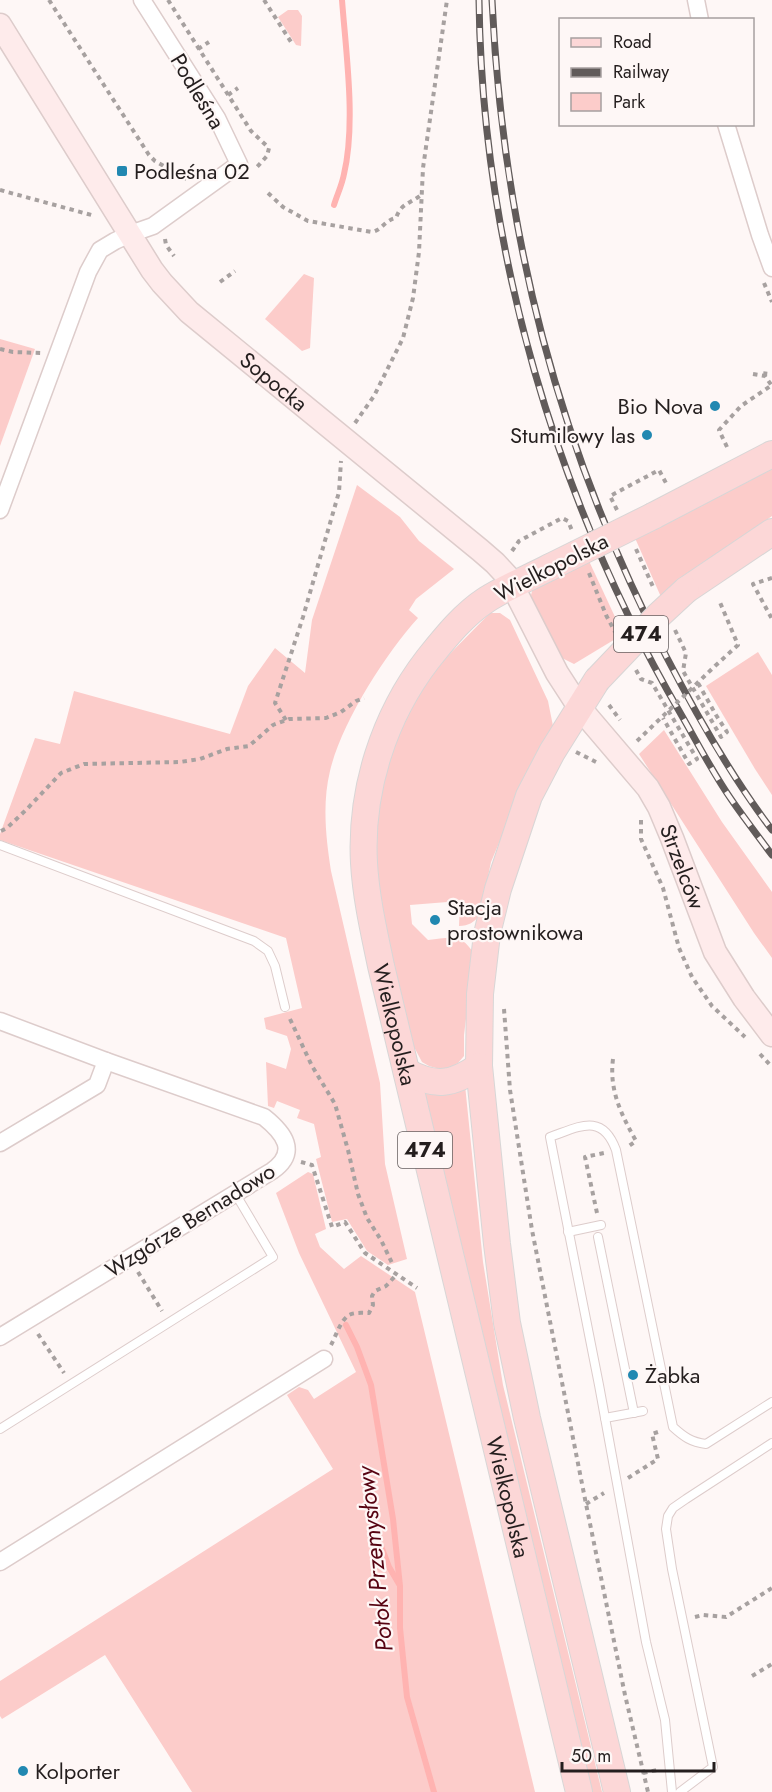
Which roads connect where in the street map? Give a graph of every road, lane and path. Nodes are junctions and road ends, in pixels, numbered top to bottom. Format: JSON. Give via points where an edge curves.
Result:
{"nodes":[{"id":1,"x":49,"y":0,"type":"edge"},
{"id":2,"x":142,"y":0,"type":"edge"},
{"id":3,"x":264,"y":0,"type":"edge"},
{"id":4,"x":447,"y":0,"type":"edge"},
{"id":5,"x":696,"y":0,"type":"edge"},
{"id":6,"x":170,"y":1,"type":"edge"},
{"id":7,"x":68,"y":16,"type":"dead end"},
{"id":8,"x":700,"y":18,"type":"edge"},
{"id":9,"x":62,"y":20,"type":"junction"},
{"id":10,"x":0,"y":25,"type":"edge"},
{"id":11,"x":209,"y":42,"type":"dead end"},
{"id":12,"x":293,"y":45,"type":"dead end"},
{"id":13,"x":198,"y":49,"type":"junction"},
{"id":14,"x":96,"y":62,"type":"dead end"},
{"id":15,"x":91,"y":65,"type":"junction"},
{"id":16,"x":238,"y":88,"type":"dead end"},
{"id":17,"x":124,"y":106,"type":"dead end"},
{"id":18,"x":120,"y":109,"type":"junction"},
{"id":19,"x":727,"y":126,"type":"edge"},
{"id":20,"x":154,"y":152,"type":"dead end"},
{"id":21,"x":149,"y":155,"type":"junction"},
{"id":22,"x":0,"y":190,"type":"edge"},
{"id":23,"x":176,"y":190,"type":"dead end"},
{"id":24,"x":268,"y":193,"type":"dead end"},
{"id":25,"x":421,"y":195,"type":"junction"},
{"id":26,"x":99,"y":217,"type":"dead end"},
{"id":27,"x":130,"y":234,"type":"junction"},
{"id":28,"x":767,"y":239,"type":"edge"},
{"id":29,"x":771,"y":261,"type":"edge"},
{"id":30,"x":235,"y":271,"type":"dead end"},
{"id":31,"x":220,"y":282,"type":"dead end"},
{"id":32,"x":0,"y":349,"type":"edge"},
{"id":33,"x":58,"y":354,"type":"junction"},
{"id":34,"x":766,"y":367,"type":"dead end"},
{"id":35,"x":753,"y":375,"type":"dead end"},
{"id":36,"x":765,"y":376,"type":"junction"},
{"id":37,"x":772,"y":386,"type":"edge"},
{"id":38,"x":727,"y":447,"type":"dead end"},
{"id":39,"x":342,"y":449,"type":"junction"},
{"id":40,"x":772,"y":454,"type":"edge"},
{"id":41,"x":664,"y":481,"type":"dead end"},
{"id":42,"x":615,"y":494,"type":"dead end"},
{"id":43,"x":0,"y":510,"type":"edge"},
{"id":44,"x":562,"y":518,"type":"dead end"},
{"id":45,"x":772,"y":532,"type":"edge"},
{"id":46,"x":512,"y":552,"type":"dead end"},
{"id":47,"x":772,"y":578,"type":"edge"},
{"id":48,"x":512,"y":585,"type":"junction"},
{"id":49,"x":719,"y":600,"type":"dead end"},
{"id":50,"x":772,"y":619,"type":"edge"},
{"id":51,"x":698,"y":683,"type":"junction"},
{"id":52,"x":364,"y":698,"type":"dead end"},
{"id":53,"x":609,"y":705,"type":"dead end"},
{"id":54,"x":579,"y":707,"type":"junction"},
{"id":55,"x":663,"y":718,"type":"junction"},
{"id":56,"x":286,"y":720,"type":"junction"},
{"id":57,"x":622,"y":723,"type":"dead end"},
{"id":58,"x":727,"y":732,"type":"dead end"},
{"id":59,"x":637,"y":741,"type":"dead end"},
{"id":60,"x":576,"y":752,"type":"dead end"},
{"id":61,"x":689,"y":764,"type":"dead end"},
{"id":62,"x":601,"y":766,"type":"dead end"},
{"id":63,"x":641,"y":812,"type":"dead end"},
{"id":64,"x":0,"y":831,"type":"edge"},
{"id":65,"x":0,"y":845,"type":"edge"},
{"id":66,"x":285,"y":1007,"type":"joint"},
{"id":67,"x":0,"y":1021,"type":"edge"},
{"id":68,"x":772,"y":1035,"type":"edge"},
{"id":69,"x":747,"y":1040,"type":"dead end"},
{"id":70,"x":613,"y":1059,"type":"dead end"},
{"id":71,"x":106,"y":1061,"type":"junction"},
{"id":72,"x":479,"y":1066,"type":"junction"},
{"id":73,"x":406,"y":1072,"type":"junction"},
{"id":74,"x":0,"y":1143,"type":"edge"},
{"id":75,"x":627,"y":1148,"type":"dead end"},
{"id":76,"x":607,"y":1152,"type":"dead end"},
{"id":77,"x":286,"y":1157,"type":"junction"},
{"id":78,"x":235,"y":1193,"type":"junction"},
{"id":79,"x":598,"y":1222,"type":"junction"},
{"id":80,"x":568,"y":1232,"type":"junction"},
{"id":81,"x":129,"y":1258,"type":"junction"},
{"id":82,"x":393,"y":1265,"type":"dead end"},
{"id":83,"x":397,"y":1274,"type":"junction"},
{"id":84,"x":417,"y":1288,"type":"dead end"},
{"id":85,"x":29,"y":1320,"type":"junction"},
{"id":86,"x":169,"y":1322,"type":"junction"},
{"id":87,"x":0,"y":1337,"type":"edge"},
{"id":88,"x":324,"y":1359,"type":"joint"},
{"id":89,"x":70,"y":1384,"type":"junction"},
{"id":90,"x":772,"y":1402,"type":"edge"},
{"id":91,"x":605,"y":1418,"type":"junction"},
{"id":92,"x":0,"y":1429,"type":"edge"},
{"id":93,"x":652,"y":1436,"type":"dead end"},
{"id":94,"x":772,"y":1443,"type":"edge"},
{"id":95,"x":630,"y":1477,"type":"dead end"},
{"id":96,"x":0,"y":1562,"type":"edge"},
{"id":97,"x":772,"y":1588,"type":"edge"},
{"id":98,"x":683,"y":1620,"type":"junction"},
{"id":99,"x":772,"y":1664,"type":"edge"},
{"id":100,"x":752,"y":1676,"type":"dead end"},
{"id":101,"x":661,"y":1770,"type":"dead end"},
{"id":102,"x":643,"y":1773,"type":"dead end"},
{"id":103,"x":579,"y":1792,"type":"edge"},
{"id":104,"x":617,"y":1792,"type":"edge"},
{"id":105,"x":672,"y":1792,"type":"edge"},
{"id":106,"x":680,"y":1792,"type":"edge"}],
"edges":[{"from":1,"to":9,"type":"path"},
{"from":2,"to":27,"type":"street","name":"Podleśna","via":[[217,118],[239,164],[153,226]]},
{"from":3,"to":12,"type":"path"},
{"from":4,"to":25,"type":"path"},
{"from":5,"to":8,"type":"street"},
{"from":6,"to":13,"type":"path"},
{"from":7,"to":9,"type":"path"},
{"from":9,"to":15,"type":"path"},
{"from":10,"to":27,"type":"main road","name":"Sopocka"},
{"from":11,"to":13,"type":"path"},
{"from":13,"to":16,"type":"path","via":[[227,93]]},
{"from":14,"to":15,"type":"path"},
{"from":15,"to":18,"type":"path"},
{"from":17,"to":18,"type":"path"},
{"from":18,"to":21,"type":"path"},
{"from":19,"to":28,"type":"street"},
{"from":20,"to":21,"type":"path"},
{"from":21,"to":23,"type":"path","via":[[185,178]]},
{"from":22,"to":26,"type":"path"},
{"from":24,"to":25,"type":"path","via":[[308,221],[372,232],[396,218],[404,204]]},
{"from":25,"to":39,"type":"path","via":[[419,252],[403,338]]},
{"from":27,"to":33,"type":"street","via":[[100,250]]},
{"from":27,"to":39,"type":"main road","name":"Sopocka","via":[[162,283],[189,312]]},
{"from":28,"to":29,"type":"street"},
{"from":30,"to":31,"type":"path"},
{"from":32,"to":33,"type":"path"},
{"from":33,"to":43,"type":"street"},
{"from":34,"to":36,"type":"path"},
{"from":35,"to":36,"type":"path"},
{"from":36,"to":37,"type":"path"},
{"from":37,"to":38,"type":"path","via":[[741,406],[719,430]]},
{"from":39,"to":48,"type":"main road","name":"Sopocka","via":[[488,556]]},
{"from":39,"to":56,"type":"path","via":[[339,492],[275,703]]},
{"from":40,"to":48,"type":"main road","name":"Wielkopolska","number":"474","bridge":true},
{"from":41,"to":42,"type":"path","via":[[659,470]]},
{"from":44,"to":46,"type":"path","via":[[519,541]]},
{"from":45,"to":54,"type":"main road","name":"Wielkopolska","number":"474","bridge":true,"via":[[686,590],[597,680]]},
{"from":47,"to":50,"type":"path","via":[[753,584]]},
{"from":48,"to":54,"type":"main road","name":"Sopocka","via":[[557,674]]},
{"from":48,"to":73,"type":"main road","name":"Wielkopolska","number":"474","via":[[464,619],[421,669],[390,723],[372,773],[364,822],[364,863],[370,914]]},
{"from":49,"to":51,"type":"path","bridge":true,"via":[[738,645]]},
{"from":51,"to":55,"type":"path","bridge":true},
{"from":51,"to":58,"type":"path"},
{"from":52,"to":56,"type":"path","via":[[326,718]]},
{"from":53,"to":57,"type":"path"},
{"from":54,"to":68,"type":"main road","name":"Strzelców","via":[[648,788],[672,837],[715,952]]},
{"from":54,"to":72,"type":"main road","name":"Wielkopolska","number":"474","via":[[529,796],[498,889],[487,934],[480,994]]},
{"from":55,"to":59,"type":"path","bridge":true},
{"from":55,"to":61,"type":"path"},
{"from":56,"to":64,"type":"path","via":[[273,725],[249,746],[200,759],[84,764],[61,772]]},
{"from":60,"to":62,"type":"path"},
{"from":63,"to":69,"type":"path","via":[[641,839],[663,888],[678,948],[712,1006]]},
{"from":65,"to":66,"type":"lane","via":[[254,941],[268,951]]},
{"from":66,"to":82,"type":"path","via":[[312,1066],[335,1104],[358,1194]]},
{"from":67,"to":71,"type":"street","name":"Wzgórze Bernadowo"},
{"from":70,"to":75,"type":"path","via":[[614,1092],[636,1141]]},
{"from":71,"to":74,"type":"street","via":[[97,1085]]},
{"from":71,"to":77,"type":"street","name":"Wzgórze Bernadowo","via":[[264,1117],[278,1128],[286,1142]]},
{"from":72,"to":73,"type":"main road","via":[[452,1081],[436,1083]]},
{"from":72,"to":104,"type":"main road","name":"Wielkopolska","number":"474","via":[[507,1323]]},
{"from":73,"to":103,"type":"main road","name":"Wielkopolska","number":"474"},
{"from":76,"to":79,"type":"path","via":[[585,1157]]},
{"from":77,"to":78,"type":"street","name":"Wzgórze Bernadowo","via":[[280,1166]]},
{"from":77,"to":83,"type":"path","via":[[312,1165],[332,1227],[345,1222],[365,1253]]},
{"from":78,"to":81,"type":"street","name":"Wzgórze Bernadowo"},
{"from":78,"to":86,"type":"lane","via":[[273,1257]]},
{"from":79,"to":80,"type":"lane"},
{"from":79,"to":91,"type":"lane","via":[[638,1412]]},
{"from":80,"to":90,"type":"lane","via":[[550,1137],[592,1125],[603,1128],[616,1150],[673,1426],[685,1438],[706,1443]]},
{"from":80,"to":91,"type":"lane"},
{"from":81,"to":85,"type":"street","name":"Wzgórze Bernadowo"},
{"from":81,"to":86,"type":"path"},
{"from":83,"to":84,"type":"path"},
{"from":83,"to":88,"type":"path","via":[[375,1291],[369,1313],[346,1318]]},
{"from":85,"to":87,"type":"street","name":"Wzgórze Bernadowo"},
{"from":85,"to":89,"type":"path"},
{"from":86,"to":89,"type":"lane"},
{"from":88,"to":96,"type":"street"},
{"from":89,"to":92,"type":"lane"},
{"from":91,"to":105,"type":"lane","via":[[646,1642],[665,1720]]},
{"from":93,"to":95,"type":"path","via":[[658,1459]]},
{"from":94,"to":98,"type":"lane","via":[[673,1508],[668,1516],[666,1529]]},
{"from":97,"to":98,"type":"path","via":[[726,1617],[703,1615]]},
{"from":98,"to":106,"type":"lane","via":[[713,1767]]},
{"from":99,"to":100,"type":"path"},
{"from":101,"to":102,"type":"path"}]}
